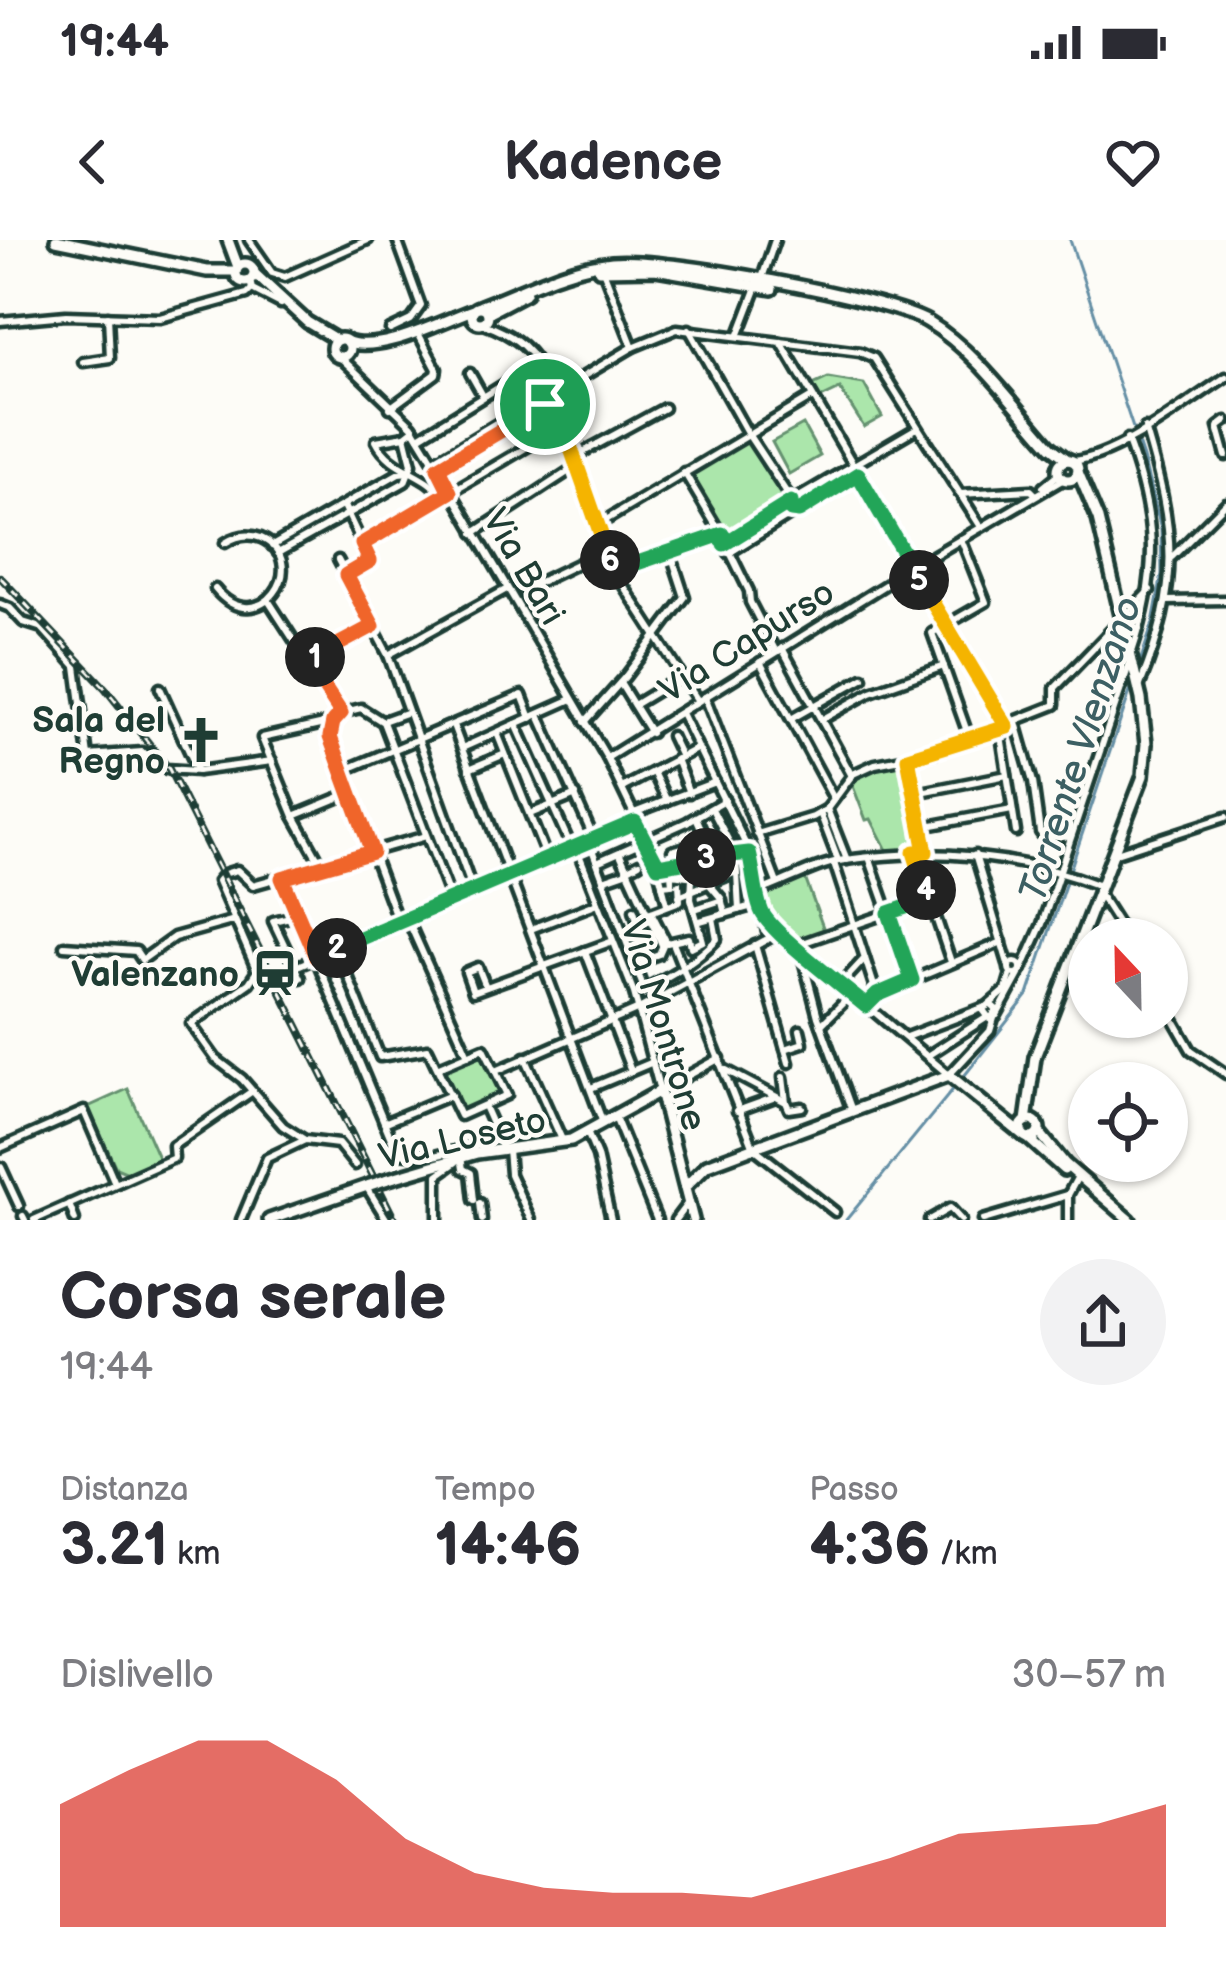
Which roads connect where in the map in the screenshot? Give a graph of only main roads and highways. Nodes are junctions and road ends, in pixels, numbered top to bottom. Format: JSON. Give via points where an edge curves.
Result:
{"nodes":[{"id":1,"x":56,"y":240,"type":"edge"},
{"id":2,"x":232,"y":240,"type":"edge"},
{"id":3,"x":246,"y":276,"type":"junction"},
{"id":4,"x":759,"y":284,"type":"junction"},
{"id":5,"x":481,"y":314,"type":"junction"},
{"id":6,"x":342,"y":349,"type":"junction"},
{"id":7,"x":660,"y":1091,"type":"joint"},
{"id":8,"x":1029,"y":1129,"type":"junction"},
{"id":9,"x":685,"y":1187,"type":"junction"},
{"id":10,"x":268,"y":1220,"type":"edge"},
{"id":11,"x":693,"y":1220,"type":"edge"},
{"id":12,"x":1127,"y":1220,"type":"edge"}],
"edges":[{"from":1,"to":3,"type":"main road"},
{"from":2,"to":3,"type":"main road","name":"Via Bari"},
{"from":3,"to":6,"type":"main road","name":"Via Bari"},
{"from":3,"to":6,"type":"main road","name":"Via Bari"},
{"from":4,"to":5,"type":"main road","via":[[603,269]]},
{"from":4,"to":5,"type":"main road","via":[[653,262],[611,262],[568,272]]},
{"from":4,"to":8,"type":"main road","via":[[927,321],[1051,447],[1087,490],[1098,519],[1138,687],[1143,776],[1035,1057]]},
{"from":5,"to":6,"type":"main road"},
{"from":7,"to":9,"type":"main road","name":"Via Montrone"},
{"from":7,"to":10,"type":"main road","name":"Via Loseto","bridge":true,"via":[[564,1142],[459,1157]]},
{"from":8,"to":9,"type":"main road","via":[[1005,1122],[951,1076],[707,1166]]},
{"from":8,"to":12,"type":"main road"},
{"from":8,"to":12,"type":"main road","via":[[1061,1168]]},
{"from":9,"to":11,"type":"main road","name":"Via Montrone"}]}
